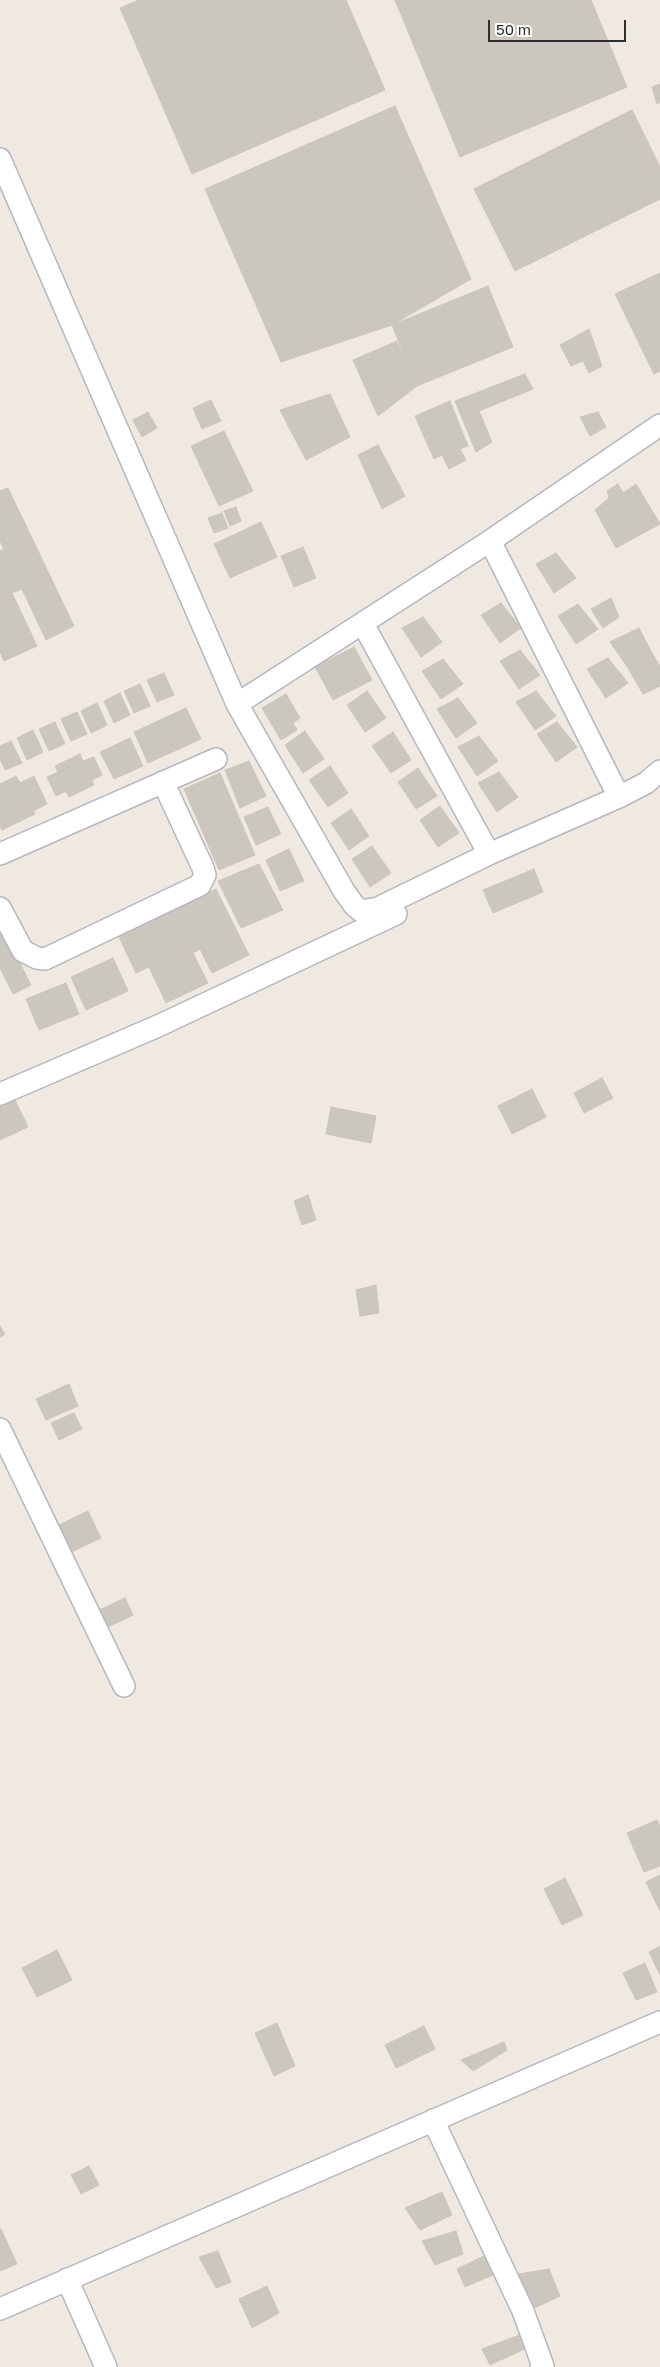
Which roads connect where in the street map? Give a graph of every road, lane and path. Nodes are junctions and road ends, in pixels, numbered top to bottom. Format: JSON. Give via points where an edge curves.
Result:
{"nodes":[{"id":1,"x":0,"y":159,"type":"edge"},
{"id":2,"x":660,"y":425,"type":"edge"},
{"id":3,"x":490,"y":541,"type":"junction"},
{"id":4,"x":363,"y":624,"type":"junction"},
{"id":5,"x":237,"y":704,"type":"junction"},
{"id":6,"x":216,"y":759,"type":"dead end"},
{"id":7,"x":660,"y":771,"type":"edge"},
{"id":8,"x":163,"y":782,"type":"junction"},
{"id":9,"x":660,"y":789,"type":"edge"},
{"id":10,"x":619,"y":797,"type":"junction"},
{"id":11,"x":0,"y":854,"type":"edge"},
{"id":12,"x":489,"y":854,"type":"junction"},
{"id":13,"x":0,"y":908,"type":"edge"},
{"id":14,"x":0,"y":1094,"type":"edge"},
{"id":15,"x":0,"y":1429,"type":"edge"},
{"id":16,"x":124,"y":1686,"type":"dead end"},
{"id":17,"x":660,"y":2022,"type":"edge"},
{"id":18,"x":434,"y":2120,"type":"junction"},
{"id":19,"x":67,"y":2280,"type":"junction"},
{"id":20,"x":0,"y":2309,"type":"edge"},
{"id":21,"x":106,"y":2367,"type":"edge"},
{"id":22,"x":540,"y":2367,"type":"edge"}],
"edges":[{"from":1,"to":5,"type":"street"},
{"from":2,"to":3,"type":"street"},
{"from":3,"to":4,"type":"street"},
{"from":3,"to":10,"type":"street"},
{"from":4,"to":5,"type":"street"},
{"from":4,"to":12,"type":"street"},
{"from":5,"to":12,"type":"street","via":[[344,892],[361,911],[378,908]]},
{"from":6,"to":8,"type":"street"},
{"from":7,"to":10,"type":"street","via":[[646,783]]},
{"from":8,"to":11,"type":"street"},
{"from":8,"to":13,"type":"street","via":[[203,868],[200,885],[44,958],[23,951]]},
{"from":9,"to":14,"type":"street","via":[[158,1026]]},
{"from":10,"to":12,"type":"street"},
{"from":15,"to":16,"type":"street"},
{"from":17,"to":18,"type":"street"},
{"from":18,"to":19,"type":"street"},
{"from":18,"to":22,"type":"street","via":[[523,2311],[543,2366]]},
{"from":19,"to":20,"type":"street"},
{"from":19,"to":21,"type":"street"}]}
